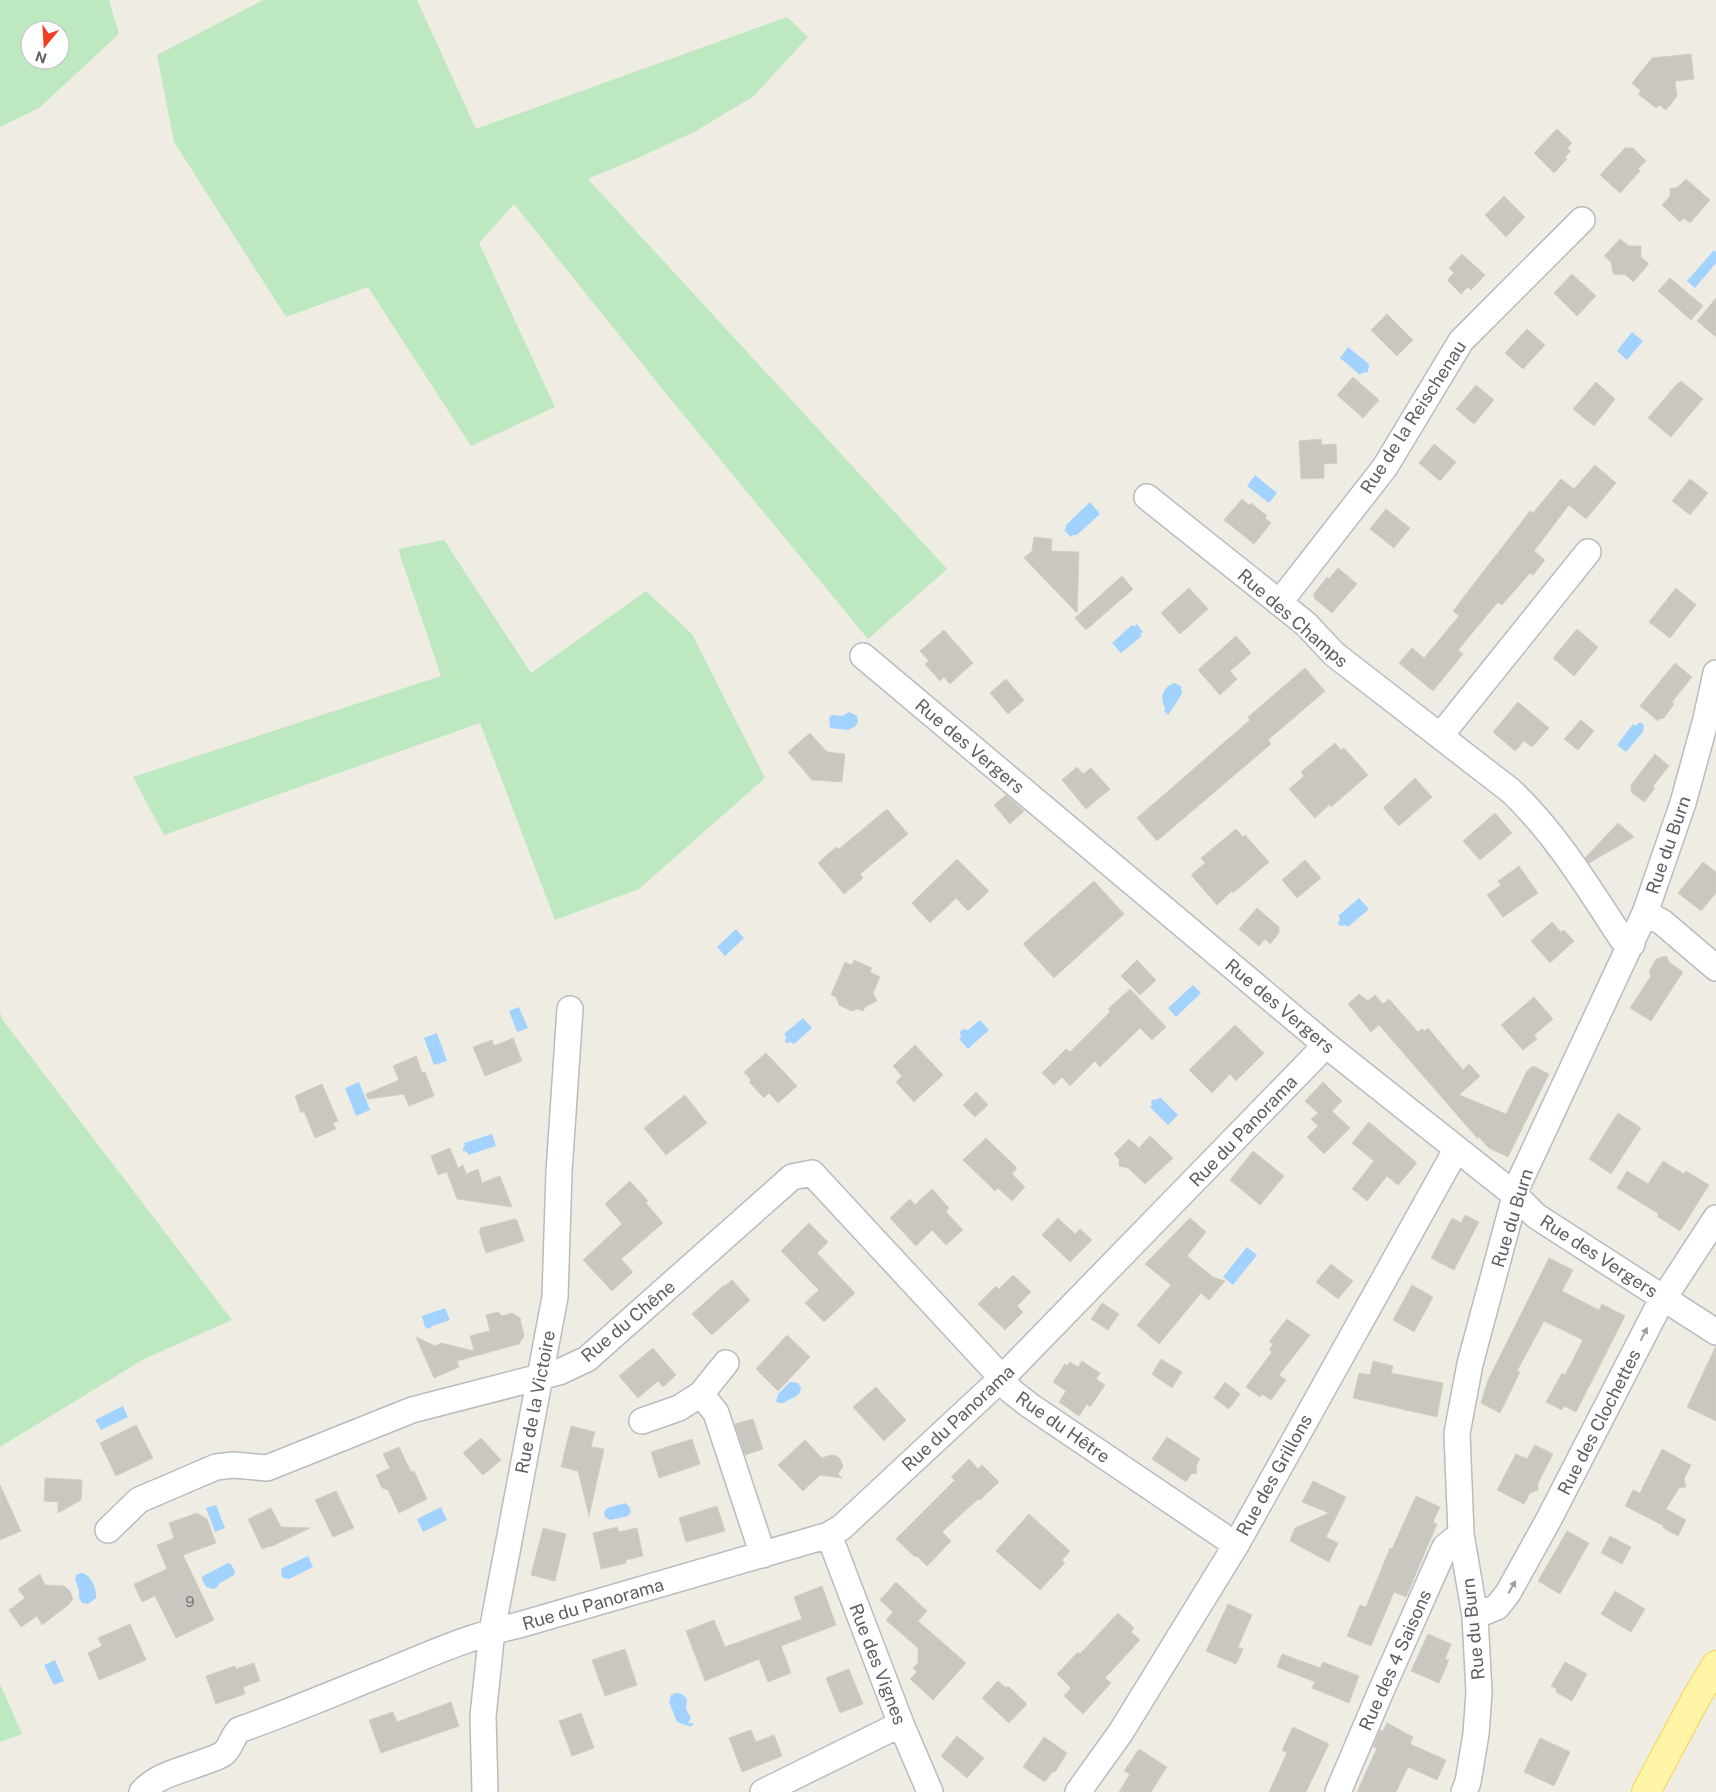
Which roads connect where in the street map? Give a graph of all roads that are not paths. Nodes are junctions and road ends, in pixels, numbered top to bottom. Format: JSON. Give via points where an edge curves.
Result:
{"nodes":[{"id":1,"x":1582,"y":220,"type":"dead end"},
{"id":2,"x":1148,"y":497,"type":"dead end"},
{"id":3,"x":1588,"y":552,"type":"dead end"},
{"id":4,"x":1279,"y":603,"type":"junction"},
{"id":5,"x":863,"y":656,"type":"dead end"},
{"id":6,"x":1716,"y":673,"type":"edge"},
{"id":7,"x":1440,"y":735,"type":"junction"},
{"id":8,"x":1646,"y":913,"type":"junction"},
{"id":9,"x":1632,"y":944,"type":"junction"},
{"id":10,"x":1716,"y":968,"type":"edge"},
{"id":11,"x":570,"y":1010,"type":"dead end"},
{"id":12,"x":1326,"y":1045,"type":"junction"},
{"id":13,"x":1456,"y":1150,"type":"junction"},
{"id":14,"x":812,"y":1173,"type":"joint"},
{"id":15,"x":1515,"y":1196,"type":"junction"},
{"id":16,"x":1716,"y":1218,"type":"edge"},
{"id":17,"x":1664,"y":1298,"type":"junction"},
{"id":18,"x":1716,"y":1332,"type":"edge"},
{"id":19,"x":726,"y":1363,"type":"dead end"},
{"id":20,"x":540,"y":1377,"type":"junction"},
{"id":21,"x":1002,"y":1378,"type":"junction"},
{"id":22,"x":700,"y":1394,"type":"junction"},
{"id":23,"x":642,"y":1421,"type":"dead end"},
{"id":24,"x":108,"y":1530,"type":"dead end"},
{"id":25,"x":1461,"y":1534,"type":"junction"},
{"id":26,"x":829,"y":1535,"type":"junction"},
{"id":27,"x":1236,"y":1545,"type":"junction"},
{"id":28,"x":762,"y":1556,"type":"junction"},
{"id":29,"x":1475,"y":1616,"type":"junction"},
{"id":30,"x":492,"y":1631,"type":"junction"},
{"id":31,"x":1716,"y":1665,"type":"edge"},
{"id":32,"x":901,"y":1724,"type":"junction"},
{"id":33,"x":142,"y":1792,"type":"edge"},
{"id":34,"x":485,"y":1792,"type":"edge"},
{"id":35,"x":763,"y":1792,"type":"edge"},
{"id":36,"x":930,"y":1792,"type":"edge"},
{"id":37,"x":1078,"y":1792,"type":"edge"},
{"id":38,"x":1338,"y":1792,"type":"edge"},
{"id":39,"x":1464,"y":1792,"type":"edge"},
{"id":40,"x":1646,"y":1792,"type":"edge"}],
"edges":[{"from":1,"to":4,"type":"street","name":"Rue de la Reischenau","via":[[1461,341],[1385,467]]},
{"from":2,"to":4,"type":"street","name":"Rue des Champs"},
{"from":3,"to":7,"type":"street"},
{"from":4,"to":7,"type":"street","name":"Rue des Champs","via":[[1306,624],[1334,654]]},
{"from":5,"to":12,"type":"street","name":"Rue des Vergers"},
{"from":6,"to":8,"type":"street","name":"Rue du Burn","via":[[1683,803]]},
{"from":7,"to":9,"type":"street","name":"Rue des Champs","via":[[1533,812],[1568,857],[1622,939]]},
{"from":8,"to":9,"type":"street","name":"Rue du Burn"},
{"from":8,"to":10,"type":"street","via":[[1662,922]]},
{"from":9,"to":15,"type":"street","name":"Rue du Burn"},
{"from":11,"to":20,"type":"street","name":"Rue de la Victoire","via":[[559,1172],[555,1297]]},
{"from":12,"to":13,"type":"street","name":"Rue des Vergers"},
{"from":12,"to":21,"type":"street","name":"Rue du Panorama"},
{"from":13,"to":15,"type":"street","name":"Rue des Vergers"},
{"from":13,"to":27,"type":"street","name":"Rue des Grillons"},
{"from":14,"to":20,"type":"street","name":"Rue du Chêne","via":[[792,1177],[587,1359]]},
{"from":14,"to":21,"type":"street","name":"Rue du Hêtre"},
{"from":15,"to":17,"type":"street","name":"Rue des Vergers","via":[[1536,1216]]},
{"from":15,"to":25,"type":"street","name":"Rue du Burn","via":[[1470,1364],[1457,1433]]},
{"from":16,"to":17,"type":"street","name":"Rue des Clochettes"},
{"from":17,"to":18,"type":"street","name":"Rue des Vergers"},
{"from":29,"to":17,"type":"street","name":"Rue des Clochettes","one_way":true,"via":[[1497,1607],[1508,1593]]},
{"from":19,"to":22,"type":"street"},
{"from":20,"to":24,"type":"street","name":"Rue du Chêne","via":[[412,1410],[267,1468],[216,1467],[139,1500]]},
{"from":20,"to":30,"type":"street","name":"Rue de la Victoire"},
{"from":21,"to":26,"type":"street","name":"Rue du Panorama","via":[[842,1527]]},
{"from":21,"to":27,"type":"street","name":"Rue du Hêtre","via":[[1010,1390],[1029,1405]]},
{"from":22,"to":23,"type":"street","via":[[679,1408]]},
{"from":22,"to":28,"type":"street","via":[[716,1413]]},
{"from":25,"to":29,"type":"street","name":"Rue du Burn"},
{"from":25,"to":38,"type":"street","name":"Rue des 4 Saisons","via":[[1445,1547]]},
{"from":26,"to":28,"type":"street","name":"Rue du Panorama"},
{"from":26,"to":32,"type":"street","name":"Rue des Vignes"},
{"from":27,"to":37,"type":"street","name":"Rue des Grillons","via":[[1120,1732]]},
{"from":28,"to":30,"type":"street","name":"Rue du Panorama"},
{"from":29,"to":39,"type":"street","name":"Rue du Burn","via":[[1479,1692],[1476,1734]]},
{"from":30,"to":33,"type":"street","name":"Rue du Panorama","via":[[457,1642],[239,1730],[223,1754],[160,1777]]},
{"from":30,"to":34,"type":"street","name":"Rue de la Victoire","via":[[483,1716]]},
{"from":31,"to":40,"type":"main road"},
{"from":32,"to":35,"type":"street"},
{"from":32,"to":36,"type":"street","name":"Rue des Vignes"}]}
